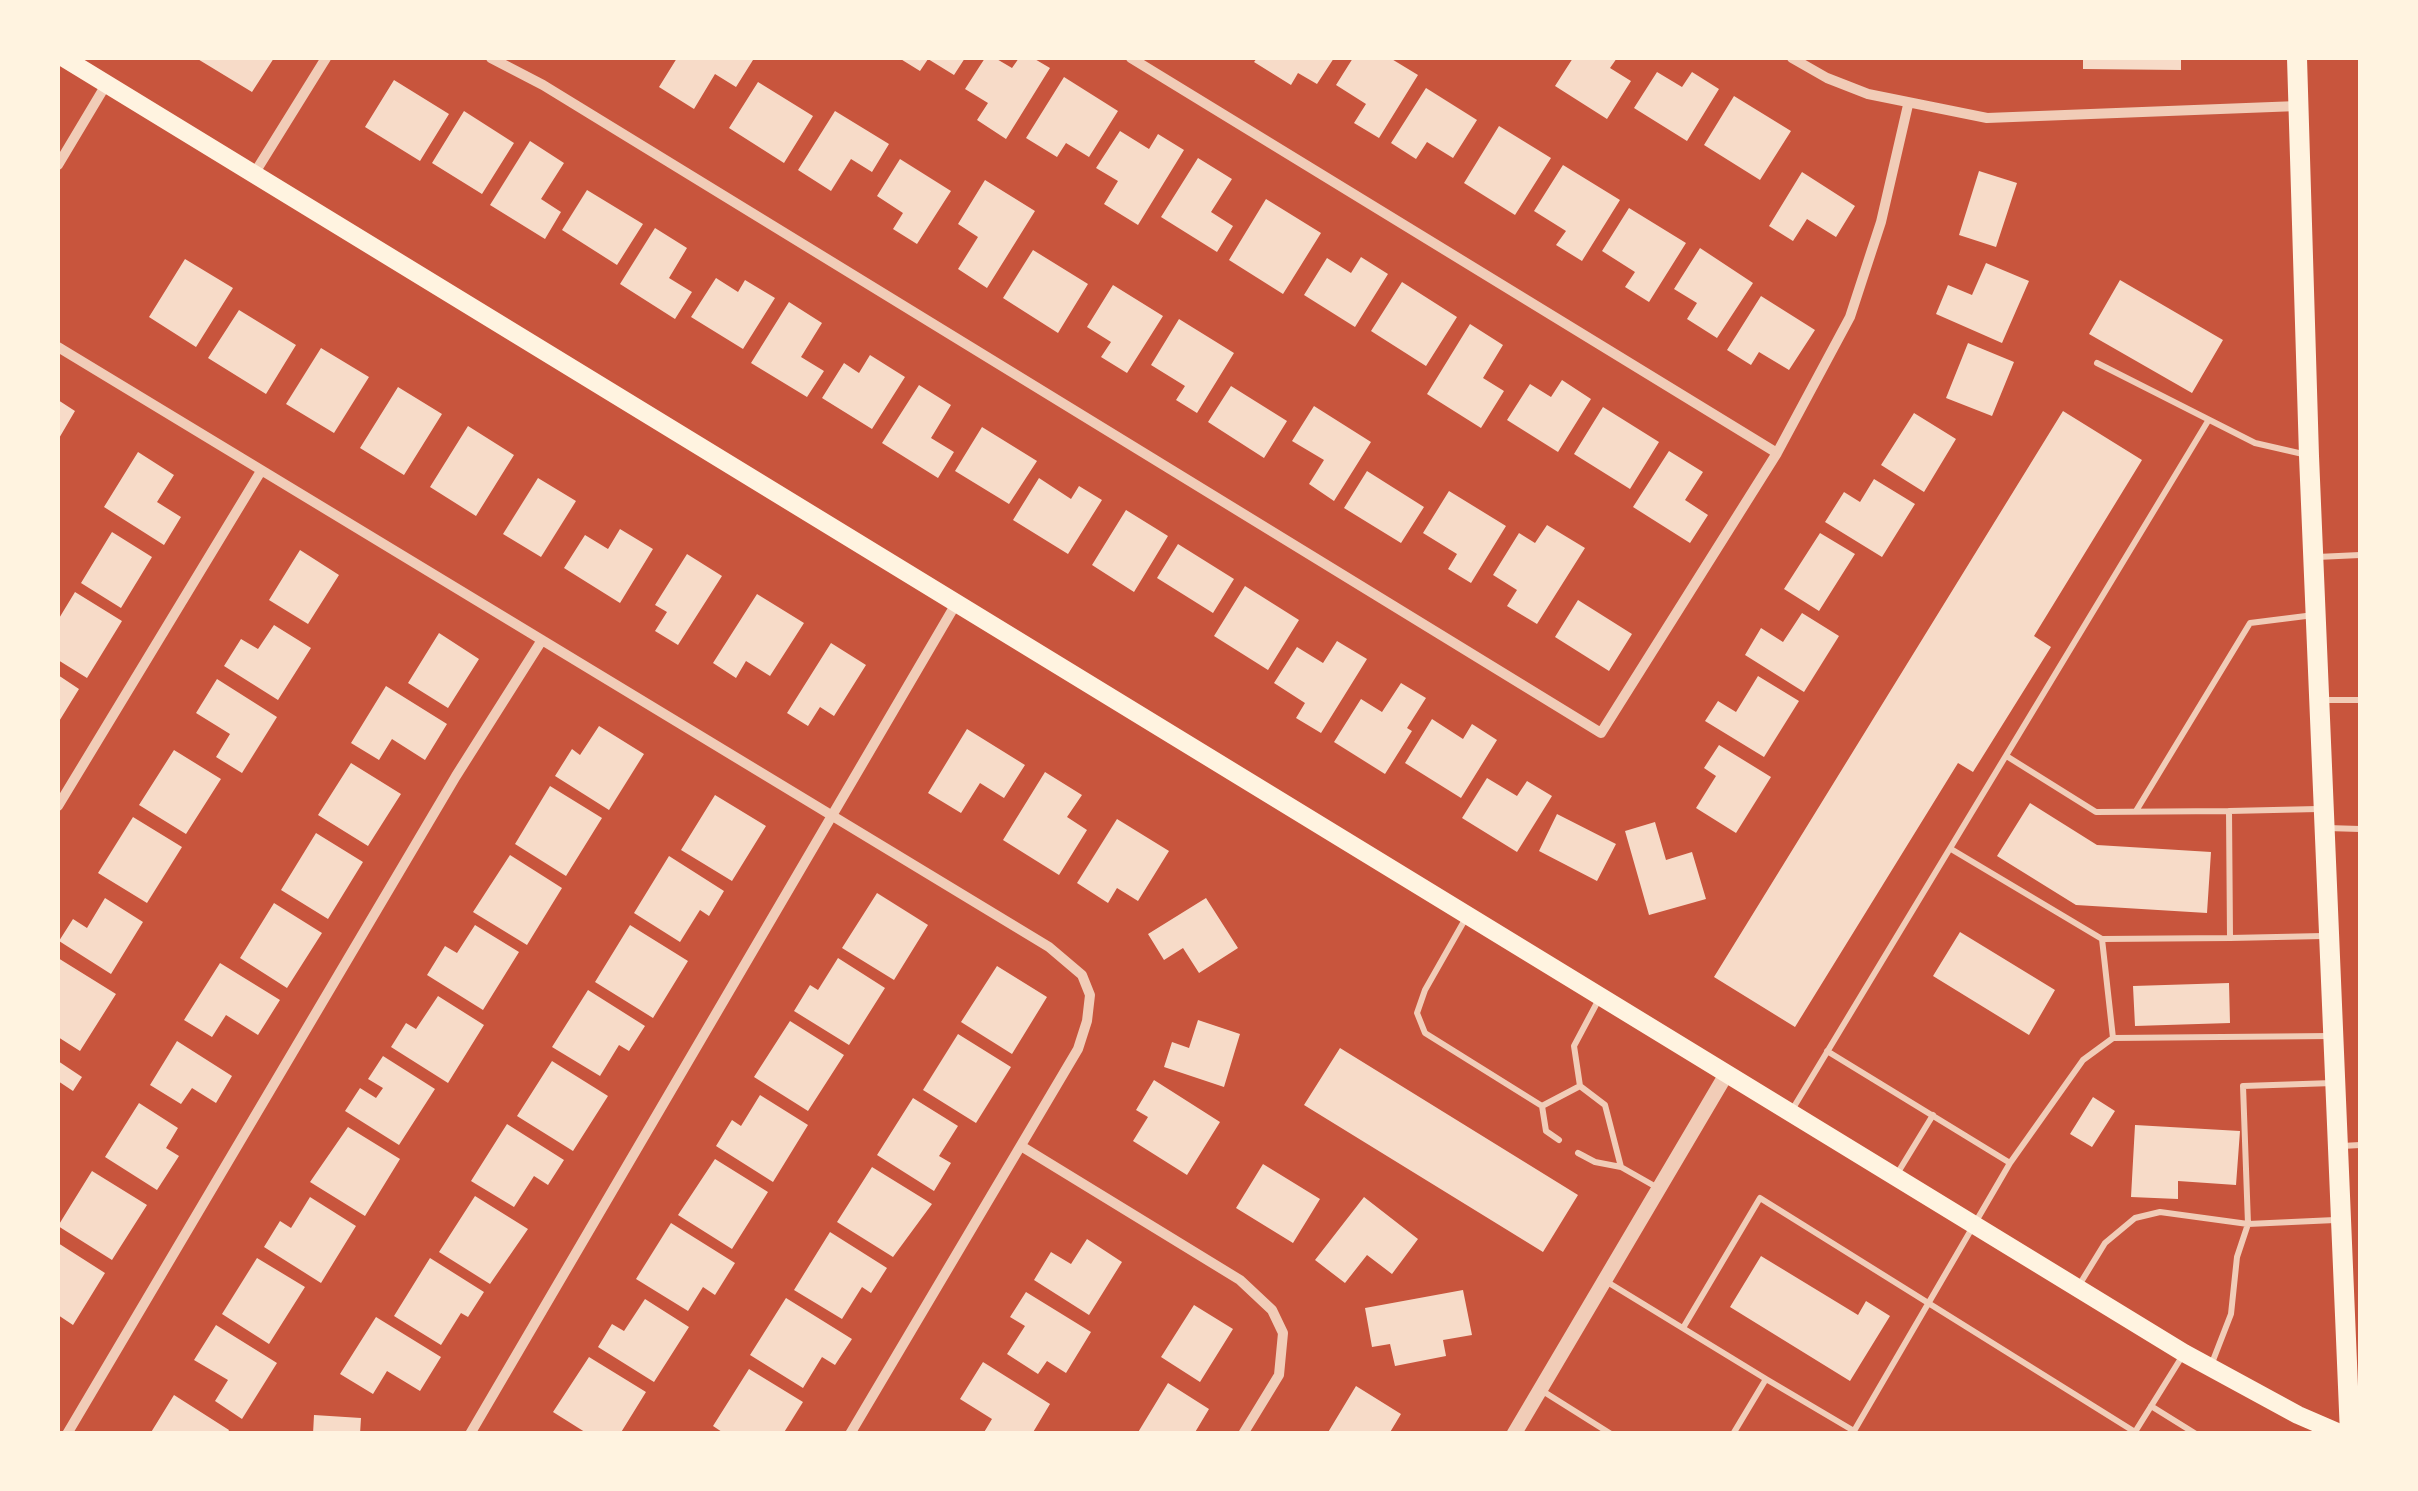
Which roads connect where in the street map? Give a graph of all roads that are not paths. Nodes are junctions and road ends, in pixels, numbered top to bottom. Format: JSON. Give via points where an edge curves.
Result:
{"nodes":[{"id":1,"x":64,"y":58,"type":"edge"},
{"id":2,"x":326,"y":58,"type":"edge"},
{"id":3,"x":492,"y":58,"type":"edge"},
{"id":4,"x":1130,"y":58,"type":"edge"},
{"id":5,"x":1792,"y":58,"type":"edge"},
{"id":6,"x":2297,"y":58,"type":"edge"},
{"id":7,"x":85,"y":63,"type":"edge"},
{"id":8,"x":106,"y":84,"type":"junction"},
{"id":9,"x":1908,"y":104,"type":"junction"},
{"id":10,"x":2298,"y":106,"type":"junction"},
{"id":11,"x":58,"y":165,"type":"edge"},
{"id":12,"x":254,"y":174,"type":"junction"},
{"id":13,"x":58,"y":347,"type":"edge"},
{"id":14,"x":2097,"y":362,"type":"dead end"},
{"id":15,"x":2208,"y":422,"type":"junction"},
{"id":16,"x":1776,"y":454,"type":"junction"},
{"id":17,"x":2309,"y":456,"type":"junction"},
{"id":18,"x":261,"y":470,"type":"junction"},
{"id":19,"x":2360,"y":555,"type":"edge"},
{"id":20,"x":2313,"y":557,"type":"junction"},
{"id":21,"x":957,"y":602,"type":"junction"},
{"id":22,"x":2315,"y":615,"type":"junction"},
{"id":23,"x":542,"y":640,"type":"junction"},
{"id":24,"x":2319,"y":700,"type":"junction"},
{"id":25,"x":2360,"y":700,"type":"edge"},
{"id":26,"x":2008,"y":757,"type":"junction"},
{"id":27,"x":58,"y":806,"type":"edge"},
{"id":28,"x":2136,"y":811,"type":"junction"},
{"id":29,"x":2229,"y":812,"type":"junction"},
{"id":30,"x":832,"y":815,"type":"junction"},
{"id":31,"x":2324,"y":818,"type":"junction"},
{"id":32,"x":2360,"y":829,"type":"edge"},
{"id":33,"x":1950,"y":849,"type":"junction"},
{"id":34,"x":1468,"y":914,"type":"junction"},
{"id":35,"x":2329,"y":936,"type":"junction"},
{"id":36,"x":2230,"y":938,"type":"junction"},
{"id":37,"x":2102,"y":939,"type":"junction"},
{"id":38,"x":1601,"y":995,"type":"junction"},
{"id":39,"x":2333,"y":1036,"type":"junction"},
{"id":40,"x":2112,"y":1038,"type":"junction"},
{"id":41,"x":1827,"y":1051,"type":"junction"},
{"id":42,"x":1727,"y":1073,"type":"junction"},
{"id":43,"x":2336,"y":1083,"type":"junction"},
{"id":44,"x":1580,"y":1086,"type":"junction"},
{"id":45,"x":1542,"y":1106,"type":"junction"},
{"id":46,"x":1791,"y":1112,"type":"junction"},
{"id":47,"x":1933,"y":1116,"type":"junction"},
{"id":48,"x":1559,"y":1140,"type":"dead end"},
{"id":49,"x":2360,"y":1145,"type":"edge"},
{"id":50,"x":1021,"y":1146,"type":"junction"},
{"id":51,"x":2338,"y":1146,"type":"junction"},
{"id":52,"x":1578,"y":1153,"type":"dead end"},
{"id":53,"x":2010,"y":1163,"type":"junction"},
{"id":54,"x":1621,"y":1167,"type":"junction"},
{"id":55,"x":1896,"y":1176,"type":"junction"},
{"id":56,"x":1658,"y":1188,"type":"junction"},
{"id":57,"x":2341,"y":1220,"type":"junction"},
{"id":58,"x":2248,"y":1224,"type":"junction"},
{"id":59,"x":1975,"y":1226,"type":"junction"},
{"id":60,"x":1604,"y":1280,"type":"junction"},
{"id":61,"x":2077,"y":1288,"type":"junction"},
{"id":62,"x":2352,"y":1296,"type":"edge"},
{"id":63,"x":1930,"y":1302,"type":"junction"},
{"id":64,"x":1683,"y":1328,"type":"junction"},
{"id":65,"x":2184,"y":1353,"type":"junction"},
{"id":66,"x":2210,"y":1368,"type":"junction"},
{"id":67,"x":1766,"y":1379,"type":"junction"},
{"id":68,"x":1540,"y":1390,"type":"junction"},
{"id":69,"x":2151,"y":1406,"type":"junction"},
{"id":70,"x":1853,"y":1432,"type":"edge"},
{"id":71,"x":2135,"y":1433,"type":"edge"},
{"id":72,"x":67,"y":1434,"type":"edge"},
{"id":73,"x":470,"y":1434,"type":"edge"},
{"id":74,"x":850,"y":1434,"type":"edge"},
{"id":75,"x":1244,"y":1434,"type":"edge"},
{"id":76,"x":1514,"y":1434,"type":"edge"},
{"id":77,"x":1611,"y":1434,"type":"edge"},
{"id":78,"x":1732,"y":1434,"type":"edge"},
{"id":79,"x":2196,"y":1434,"type":"edge"},
{"id":80,"x":2342,"y":1434,"type":"edge"},
{"id":81,"x":2350,"y":1434,"type":"edge"}],
"edges":[{"from":1,"to":7,"type":"main road"},
{"from":2,"to":12,"type":"street"},
{"from":3,"to":16,"type":"street","via":[[1601,733]]},
{"from":4,"to":16,"type":"street"},
{"from":5,"to":9,"type":"street","via":[[1841,84]]},
{"from":6,"to":10,"type":"main road"},
{"from":7,"to":8,"type":"main road"},
{"from":8,"to":11,"type":"street"},
{"from":8,"to":12,"type":"main road"},
{"from":9,"to":10,"type":"street","via":[[1988,118]]},
{"from":9,"to":16,"type":"street","via":[[1850,317]]},
{"from":10,"to":17,"type":"main road"},
{"from":12,"to":21,"type":"main road"},
{"from":13,"to":18,"type":"street"},
{"from":14,"to":15,"type":"lane"},
{"from":15,"to":17,"type":"lane","via":[[2254,443]]},
{"from":15,"to":26,"type":"lane"},
{"from":17,"to":20,"type":"main road"},
{"from":18,"to":23,"type":"street"},
{"from":18,"to":27,"type":"street"},
{"from":19,"to":20,"type":"lane"},
{"from":20,"to":22,"type":"main road"},
{"from":21,"to":30,"type":"street"},
{"from":21,"to":34,"type":"main road"},
{"from":22,"to":24,"type":"main road"},
{"from":22,"to":28,"type":"lane","via":[[2250,622]]},
{"from":23,"to":30,"type":"street"},
{"from":23,"to":72,"type":"street"},
{"from":24,"to":25,"type":"lane"},
{"from":24,"to":31,"type":"main road"},
{"from":26,"to":28,"type":"lane","via":[[2096,812]]},
{"from":26,"to":33,"type":"lane"},
{"from":28,"to":29,"type":"lane"},
{"from":29,"to":31,"type":"lane"},
{"from":29,"to":36,"type":"lane"},
{"from":30,"to":50,"type":"street","via":[[1048,946],[1082,975],[1090,995],[1078,1049]]},
{"from":30,"to":73,"type":"street"},
{"from":31,"to":32,"type":"lane"},
{"from":31,"to":35,"type":"main road"},
{"from":33,"to":37,"type":"lane"},
{"from":33,"to":41,"type":"lane"},
{"from":34,"to":38,"type":"main road"},
{"from":34,"to":45,"type":"lane","via":[[1417,1013],[1425,1033]]},
{"from":35,"to":36,"type":"lane"},
{"from":35,"to":39,"type":"main road"},
{"from":36,"to":37,"type":"lane"},
{"from":37,"to":40,"type":"lane"},
{"from":38,"to":42,"type":"main road"},
{"from":38,"to":44,"type":"lane","via":[[1574,1046]]},
{"from":39,"to":40,"type":"lane"},
{"from":39,"to":43,"type":"main road"},
{"from":40,"to":53,"type":"lane","via":[[2083,1060]]},
{"from":41,"to":46,"type":"lane"},
{"from":41,"to":47,"type":"lane"},
{"from":42,"to":46,"type":"main road"},
{"from":42,"to":56,"type":"street"},
{"from":43,"to":51,"type":"main road"},
{"from":43,"to":58,"type":"lane","via":[[2243,1086]]},
{"from":44,"to":45,"type":"lane"},
{"from":44,"to":54,"type":"lane","via":[[1605,1105]]},
{"from":45,"to":48,"type":"lane","via":[[1546,1131]]},
{"from":46,"to":55,"type":"main road"},
{"from":47,"to":53,"type":"lane"},
{"from":47,"to":55,"type":"lane"},
{"from":49,"to":51,"type":"lane"},
{"from":50,"to":74,"type":"street"},
{"from":50,"to":75,"type":"street","via":[[1240,1280],[1272,1310],[1283,1334],[1279,1374]]},
{"from":51,"to":57,"type":"main road"},
{"from":52,"to":54,"type":"lane"},
{"from":53,"to":59,"type":"lane"},
{"from":54,"to":56,"type":"lane"},
{"from":55,"to":59,"type":"main road"},
{"from":56,"to":60,"type":"street"},
{"from":57,"to":58,"type":"lane"},
{"from":57,"to":62,"type":"main road"},
{"from":58,"to":61,"type":"lane","via":[[2160,1212],[2135,1218],[2105,1243]]},
{"from":58,"to":66,"type":"lane","via":[[2237,1257],[2232,1314]]},
{"from":59,"to":61,"type":"main road"},
{"from":59,"to":63,"type":"lane"},
{"from":60,"to":64,"type":"lane"},
{"from":60,"to":68,"type":"street"},
{"from":61,"to":65,"type":"main road"},
{"from":62,"to":81,"type":"main road"},
{"from":63,"to":64,"type":"lane","via":[[1760,1198]]},
{"from":63,"to":70,"type":"lane"},
{"from":63,"to":71,"type":"lane"},
{"from":64,"to":67,"type":"lane"},
{"from":65,"to":66,"type":"main road"},
{"from":65,"to":69,"type":"lane"},
{"from":66,"to":80,"type":"main road"},
{"from":67,"to":70,"type":"lane"},
{"from":67,"to":78,"type":"lane"},
{"from":68,"to":76,"type":"street"},
{"from":68,"to":77,"type":"lane"},
{"from":69,"to":71,"type":"lane"},
{"from":69,"to":79,"type":"lane"}]}
